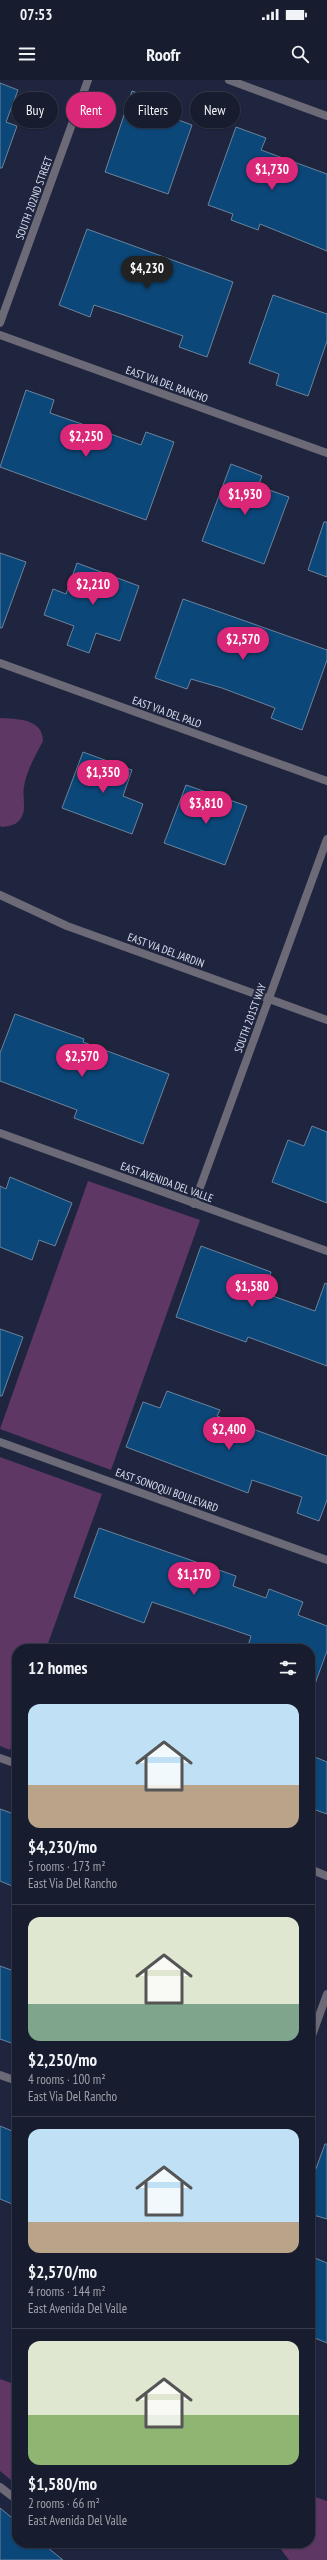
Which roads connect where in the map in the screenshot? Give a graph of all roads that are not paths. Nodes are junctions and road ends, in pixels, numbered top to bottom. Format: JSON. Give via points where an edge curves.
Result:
{"nodes":[{"id":1,"x":88,"y":80,"type":"edge"},
{"id":2,"x":229,"y":80,"type":"edge"},
{"id":3,"x":327,"y":116,"type":"edge"},
{"id":4,"x":0,"y":323,"type":"edge"},
{"id":5,"x":0,"y":335,"type":"edge"},
{"id":6,"x":327,"y":453,"type":"edge"},
{"id":7,"x":0,"y":663,"type":"edge"},
{"id":8,"x":327,"y":781,"type":"edge"},
{"id":9,"x":327,"y":839,"type":"edge"},
{"id":10,"x":0,"y":895,"type":"edge"},
{"id":11,"x":269,"y":999,"type":"junction"},
{"id":12,"x":327,"y":1020,"type":"edge"},
{"id":13,"x":0,"y":1134,"type":"edge"},
{"id":14,"x":194,"y":1204,"type":"junction"},
{"id":15,"x":327,"y":1251,"type":"edge"},
{"id":16,"x":0,"y":1442,"type":"edge"},
{"id":17,"x":327,"y":1560,"type":"edge"},
{"id":18,"x":0,"y":1758,"type":"edge"},
{"id":19,"x":12,"y":1762,"type":"edge"},
{"id":20,"x":315,"y":1872,"type":"edge"},
{"id":21,"x":327,"y":1876,"type":"edge"},
{"id":22,"x":327,"y":1994,"type":"edge"},
{"id":23,"x":315,"y":2027,"type":"edge"},
{"id":24,"x":0,"y":2075,"type":"edge"},
{"id":25,"x":12,"y":2079,"type":"edge"},
{"id":26,"x":0,"y":2487,"type":"edge"},
{"id":27,"x":12,"y":2496,"type":"edge"}],
"edges":[{"from":1,"to":4,"type":"street","name":"SOUTH 202ND STREET"},
{"from":2,"to":3,"type":"street"},
{"from":5,"to":6,"type":"street","name":"EAST VIA DEL RANCHO"},
{"from":7,"to":8,"type":"street","name":"EAST VIA DEL PALO"},
{"from":9,"to":11,"type":"street","name":"SOUTH 201ST WAY"},
{"from":10,"to":11,"type":"street","name":"EAST VIA DEL JARDIN","via":[[67,926]]},
{"from":11,"to":12,"type":"street","name":"EAST VIA DEL JARDIN"},
{"from":11,"to":14,"type":"street","name":"SOUTH 201ST WAY"},
{"from":13,"to":14,"type":"street","name":"EAST AVENIDA DEL VALLE"},
{"from":14,"to":15,"type":"street","name":"EAST AVENIDA DEL VALLE"},
{"from":16,"to":17,"type":"street","name":"EAST SONOQUI BOULEVARD"},
{"from":18,"to":19,"type":"street"},
{"from":20,"to":21,"type":"street"},
{"from":22,"to":23,"type":"street"},
{"from":24,"to":25,"type":"street"},
{"from":26,"to":27,"type":"street"}]}
